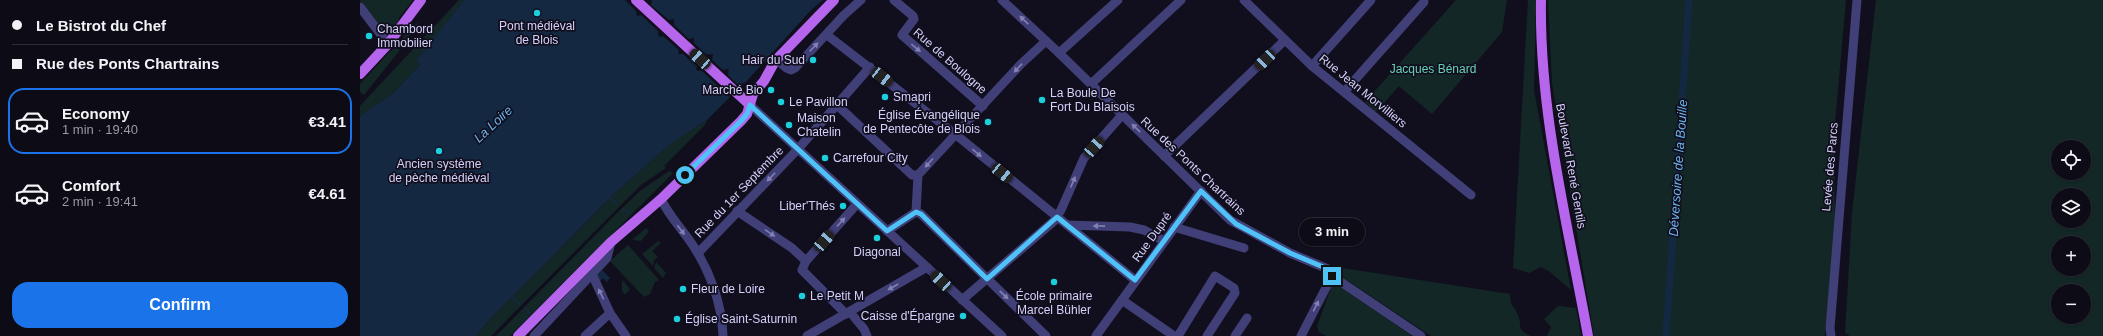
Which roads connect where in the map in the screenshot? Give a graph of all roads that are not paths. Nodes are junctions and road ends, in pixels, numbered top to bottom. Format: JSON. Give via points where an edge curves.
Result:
{"nodes":[{"id":1,"x":421,"y":0,"type":"edge"},
{"id":2,"x":636,"y":0,"type":"edge"},
{"id":3,"x":834,"y":0,"type":"edge"},
{"id":4,"x":861,"y":0,"type":"edge"},
{"id":5,"x":894,"y":0,"type":"edge"},
{"id":6,"x":1003,"y":0,"type":"edge"},
{"id":7,"x":1118,"y":0,"type":"edge"},
{"id":8,"x":1181,"y":0,"type":"edge"},
{"id":9,"x":1244,"y":0,"type":"edge"},
{"id":10,"x":1371,"y":0,"type":"edge"},
{"id":11,"x":1541,"y":0,"type":"edge"},
{"id":12,"x":1857,"y":0,"type":"edge"},
{"id":13,"x":1424,"y":2,"type":"dead end"},
{"id":14,"x":360,"y":7,"type":"edge"},
{"id":15,"x":827,"y":34,"type":"junction"},
{"id":16,"x":1286,"y":40,"type":"junction"},
{"id":17,"x":1046,"y":41,"type":"junction"},
{"id":18,"x":388,"y":44,"type":"junction"},
{"id":19,"x":1059,"y":53,"type":"junction"},
{"id":20,"x":780,"y":56,"type":"junction"},
{"id":21,"x":1312,"y":66,"type":"junction"},
{"id":22,"x":870,"y":67,"type":"junction"},
{"id":23,"x":360,"y":74,"type":"edge"},
{"id":24,"x":1091,"y":84,"type":"junction"},
{"id":25,"x":1345,"y":91,"type":"junction"},
{"id":26,"x":750,"y":105,"type":"junction"},
{"id":27,"x":837,"y":106,"type":"junction"},
{"id":28,"x":983,"y":106,"type":"junction"},
{"id":29,"x":1122,"y":115,"type":"junction"},
{"id":30,"x":955,"y":134,"type":"junction"},
{"id":31,"x":798,"y":149,"type":"junction"},
{"id":32,"x":1164,"y":156,"type":"junction"},
{"id":33,"x":918,"y":175,"type":"junction"},
{"id":34,"x":1201,"y":191,"type":"junction"},
{"id":35,"x":1471,"y":195,"type":"dead end"},
{"id":36,"x":661,"y":199,"type":"junction"},
{"id":37,"x":857,"y":204,"type":"junction"},
{"id":38,"x":737,"y":211,"type":"junction"},
{"id":39,"x":916,"y":212,"type":"junction"},
{"id":40,"x":1057,"y":217,"type":"junction"},
{"id":41,"x":1067,"y":225,"type":"junction"},
{"id":42,"x":1174,"y":227,"type":"junction"},
{"id":43,"x":887,"y":231,"type":"junction"},
{"id":44,"x":1164,"y":241,"type":"junction"},
{"id":45,"x":1244,"y":248,"type":"dead end"},
{"id":46,"x":698,"y":253,"type":"junction"},
{"id":47,"x":806,"y":261,"type":"junction"},
{"id":48,"x":927,"y":267,"type":"junction"},
{"id":49,"x":590,"y":270,"type":"junction"},
{"id":50,"x":1332,"y":276,"type":"junction"},
{"id":51,"x":987,"y":279,"type":"junction"},
{"id":52,"x":1135,"y":280,"type":"junction"},
{"id":53,"x":962,"y":300,"type":"junction"},
{"id":54,"x":1122,"y":300,"type":"junction"},
{"id":55,"x":610,"y":313,"type":"junction"},
{"id":56,"x":848,"y":313,"type":"junction"},
{"id":57,"x":1247,"y":318,"type":"dead end"},
{"id":58,"x":518,"y":336,"type":"edge"},
{"id":59,"x":534,"y":336,"type":"edge"},
{"id":60,"x":585,"y":336,"type":"edge"},
{"id":61,"x":626,"y":336,"type":"edge"},
{"id":62,"x":723,"y":336,"type":"edge"},
{"id":63,"x":807,"y":336,"type":"edge"},
{"id":64,"x":867,"y":336,"type":"edge"},
{"id":65,"x":1002,"y":336,"type":"edge"},
{"id":66,"x":1046,"y":336,"type":"edge"},
{"id":67,"x":1096,"y":336,"type":"edge"},
{"id":68,"x":1174,"y":336,"type":"edge"},
{"id":69,"x":1178,"y":336,"type":"edge"},
{"id":70,"x":1207,"y":336,"type":"edge"},
{"id":71,"x":1235,"y":336,"type":"edge"},
{"id":72,"x":1301,"y":336,"type":"edge"},
{"id":73,"x":1421,"y":336,"type":"edge"},
{"id":74,"x":1588,"y":336,"type":"edge"},
{"id":75,"x":1831,"y":336,"type":"edge"}],
"edges":[{"from":1,"to":18,"type":"main road"},
{"from":2,"to":26,"type":"main road"},
{"from":3,"to":20,"type":"main road"},
{"from":4,"to":15,"type":"street"},
{"from":5,"to":28,"type":"street","name":"Rue de Boulogne","one_way":true,"via":[[914,19],[902,35]]},
{"from":17,"to":6,"type":"street","name":"Rue des Ponts Chartrains","one_way":true},
{"from":7,"to":19,"type":"street"},
{"from":8,"to":24,"type":"street"},
{"from":9,"to":16,"type":"street","name":"Rue Jean Morvilliers"},
{"from":10,"to":21,"type":"street"},
{"from":11,"to":74,"type":"main road","name":"Boulevard René Gentils","via":[[1542,67],[1548,120]]},
{"from":12,"to":75,"type":"street","name":"Levée des Parcs"},
{"from":13,"to":25,"type":"street"},
{"from":14,"to":18,"type":"street"},
{"from":20,"to":15,"type":"street","one_way":true,"via":[[781,62],[791,70]]},
{"from":15,"to":22,"type":"street"},
{"from":16,"to":21,"type":"street","name":"Rue Jean Morvilliers"},
{"from":16,"to":32,"type":"street"},
{"from":17,"to":19,"type":"street","name":"Rue des Ponts Chartrains"},
{"from":17,"to":28,"type":"street","one_way":true},
{"from":18,"to":23,"type":"main road"},
{"from":19,"to":24,"type":"street","name":"Rue des Ponts Chartrains"},
{"from":20,"to":26,"type":"main road","via":[[753,94]]},
{"from":21,"to":25,"type":"street","name":"Rue Jean Morvilliers"},
{"from":22,"to":27,"type":"street","name":"Rue du 1er Septembre"},
{"from":22,"to":30,"type":"street"},
{"from":24,"to":29,"type":"street","name":"Rue des Ponts Chartrains"},
{"from":25,"to":35,"type":"street","name":"Rue Jean Morvilliers"},
{"from":26,"to":31,"type":"street"},
{"from":26,"to":36,"type":"main road","via":[[741,121]]},
{"from":27,"to":31,"type":"street","name":"Rue du 1er Septembre"},
{"from":27,"to":33,"type":"street","via":[[912,175]]},
{"from":28,"to":30,"type":"street"},
{"from":32,"to":29,"type":"street","name":"Rue des Ponts Chartrains","one_way":true},
{"from":40,"to":29,"type":"street","one_way":true,"via":[[1084,158]]},
{"from":30,"to":33,"type":"street","one_way":true},
{"from":30,"to":40,"type":"street","one_way":true},
{"from":31,"to":37,"type":"street"},
{"from":31,"to":38,"type":"street","name":"Rue du 1er Septembre","one_way":true},
{"from":32,"to":34,"type":"street","name":"Rue des Ponts Chartrains"},
{"from":33,"to":39,"type":"street"},
{"from":34,"to":42,"type":"street","name":"Rue Dupré"},
{"from":34,"to":50,"type":"street","name":"Rue des Ponts Chartrains","via":[[1230,220],[1290,253],[1328,269]]},
{"from":36,"to":46,"type":"street","one_way":true},
{"from":36,"to":49,"type":"main road","via":[[611,242]]},
{"from":37,"to":43,"type":"street"},
{"from":47,"to":37,"type":"street","one_way":true},
{"from":38,"to":46,"type":"street","name":"Rue du 1er Septembre"},
{"from":38,"to":47,"type":"street","one_way":true,"via":[[792,248]]},
{"from":39,"to":43,"type":"street"},
{"from":39,"to":51,"type":"street"},
{"from":40,"to":41,"type":"street"},
{"from":40,"to":51,"type":"street"},
{"from":44,"to":41,"type":"street","one_way":true,"via":[[1144,230],[1130,227]]},
{"from":41,"to":52,"type":"street"},
{"from":42,"to":44,"type":"street","name":"Rue Dupré"},
{"from":42,"to":45,"type":"street"},
{"from":43,"to":48,"type":"street"},
{"from":44,"to":52,"type":"street","name":"Rue Dupré"},
{"from":46,"to":62,"type":"street","via":[[717,297]]},
{"from":47,"to":56,"type":"street","via":[[802,268],[803,273]]},
{"from":48,"to":53,"type":"street"},
{"from":48,"to":56,"type":"street","one_way":true},
{"from":55,"to":49,"type":"street","one_way":true},
{"from":49,"to":58,"type":"main road"},
{"from":49,"to":59,"type":"street"},
{"from":72,"to":50,"type":"street","one_way":true},
{"from":50,"to":73,"type":"street","name":"Rue des Ponts Chartrains"},
{"from":51,"to":53,"type":"street"},
{"from":51,"to":66,"type":"street","one_way":true},
{"from":52,"to":54,"type":"street","name":"Rue Dupré"},
{"from":53,"to":65,"type":"street"},
{"from":54,"to":67,"type":"street","name":"Rue Dupré"},
{"from":54,"to":68,"type":"street"},
{"from":55,"to":60,"type":"street"},
{"from":55,"to":61,"type":"street"},
{"from":56,"to":63,"type":"street"},
{"from":56,"to":64,"type":"street","via":[[864,329]]},
{"from":57,"to":71,"type":"street"},
{"from":69,"to":70,"type":"street","via":[[1215,276],[1234,288],[1235,293]]}]}
